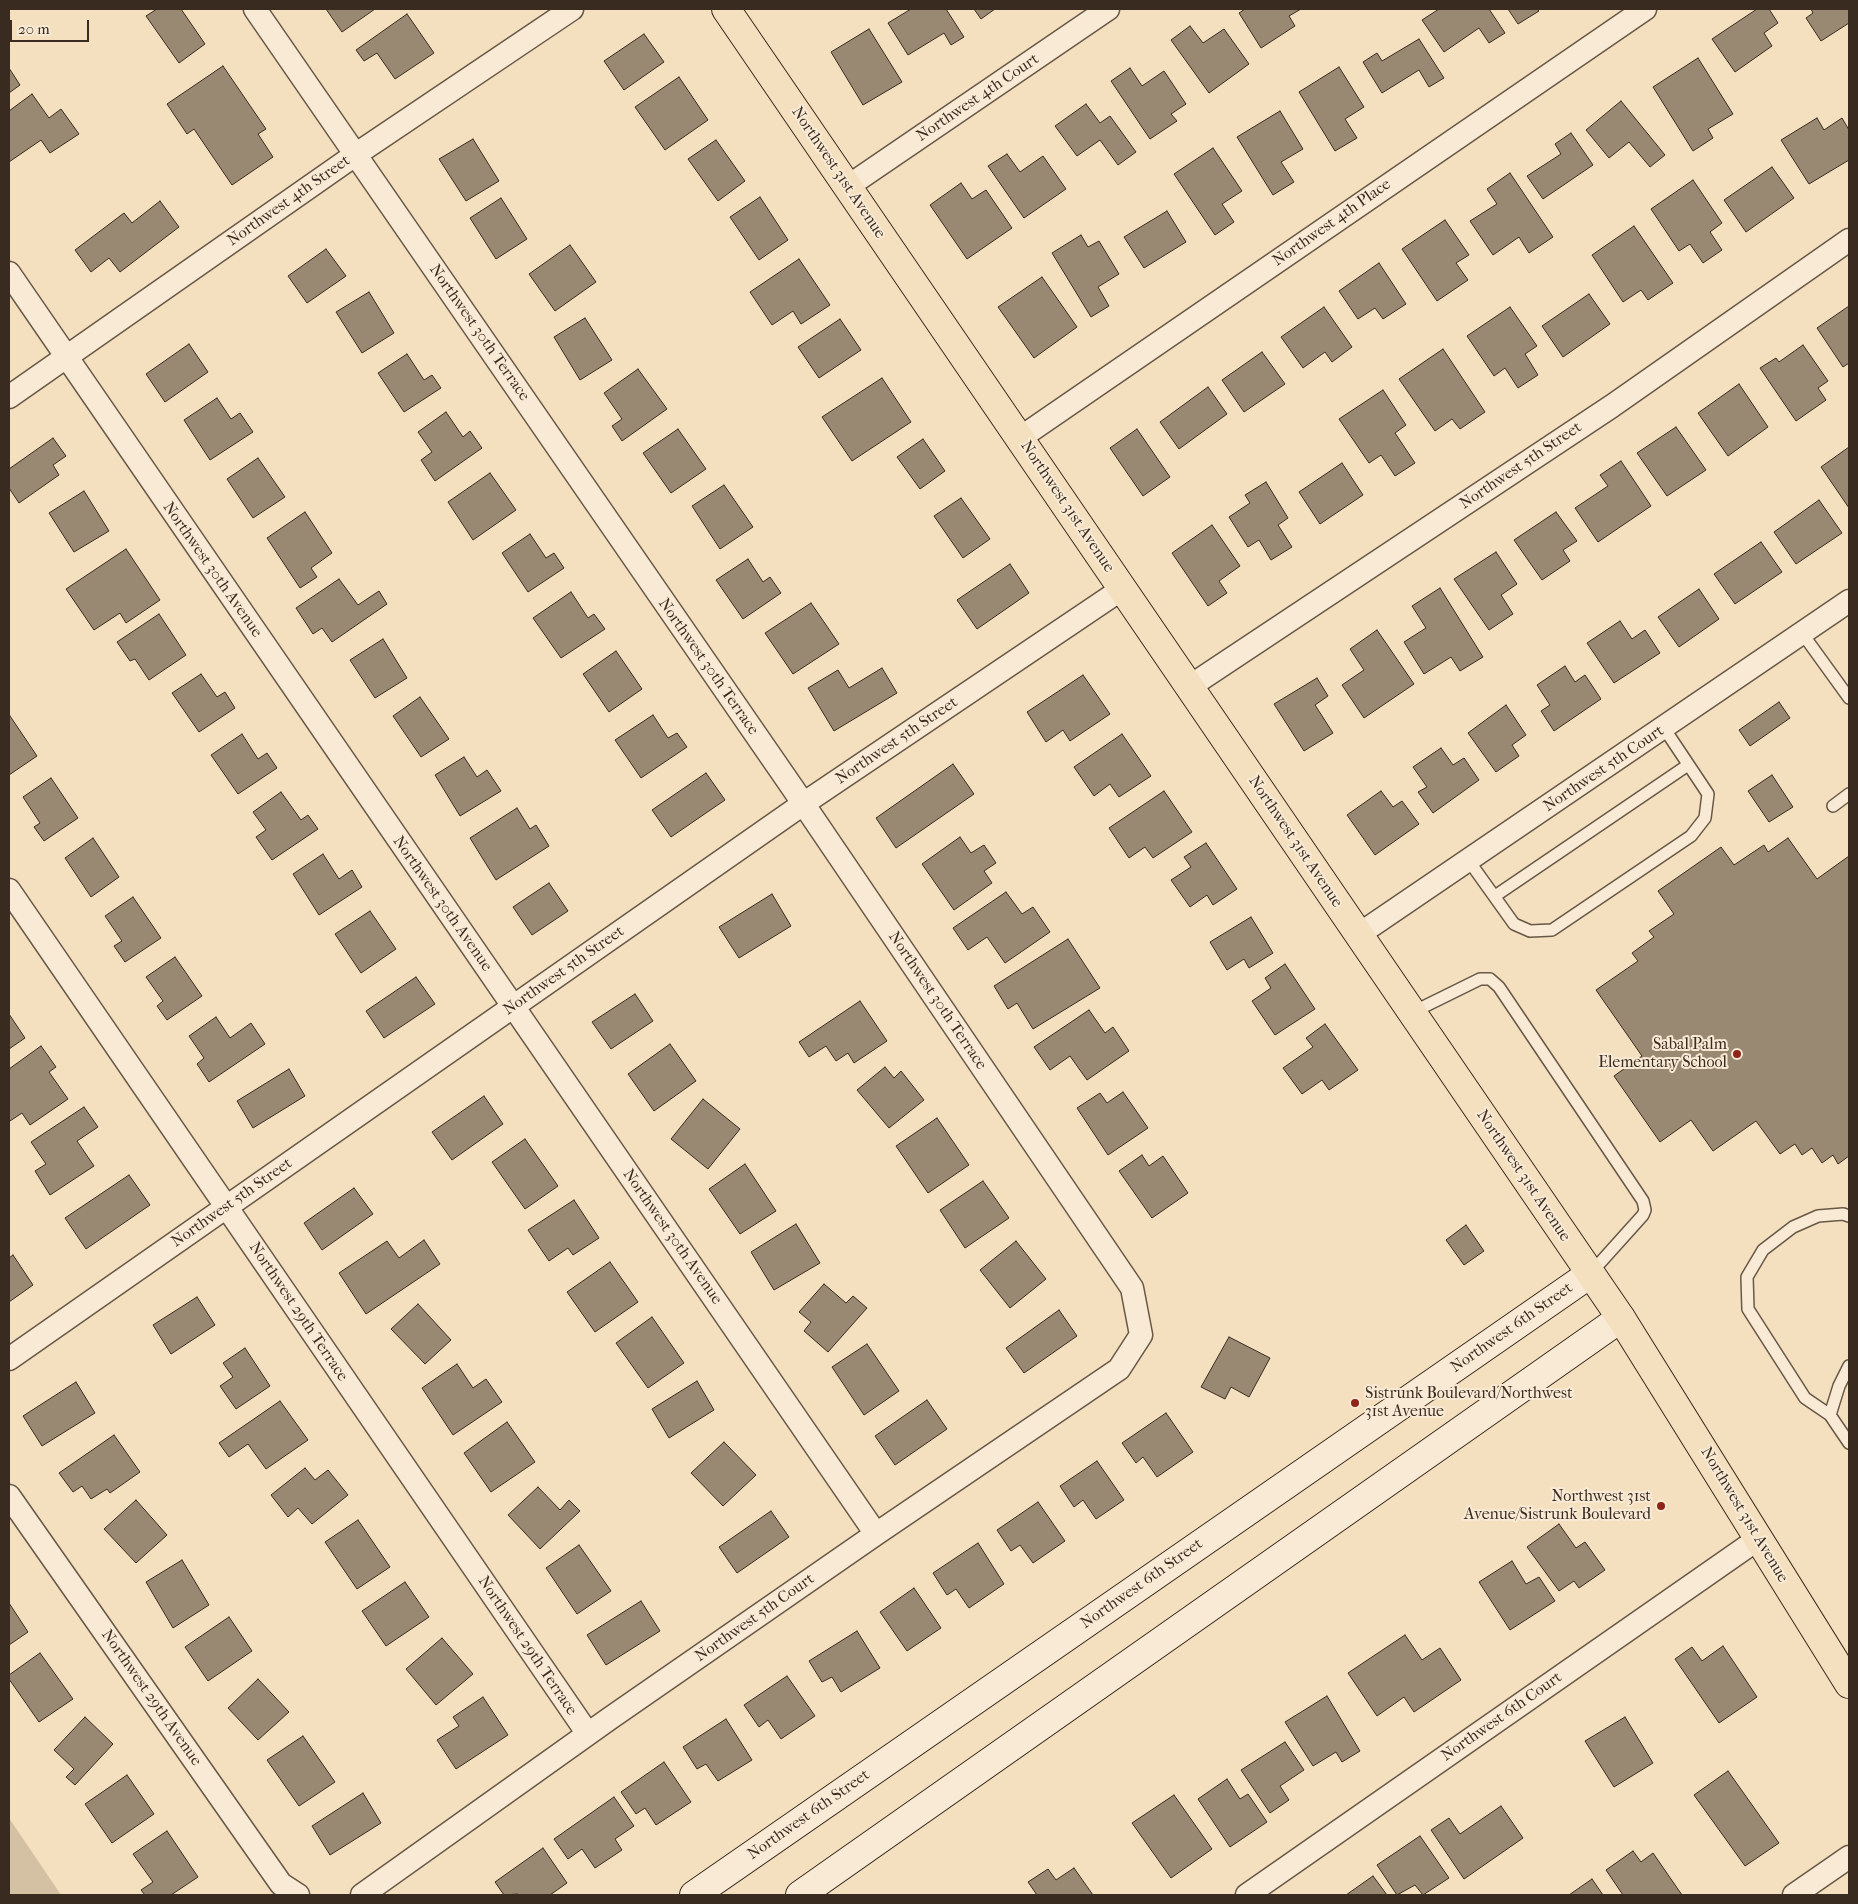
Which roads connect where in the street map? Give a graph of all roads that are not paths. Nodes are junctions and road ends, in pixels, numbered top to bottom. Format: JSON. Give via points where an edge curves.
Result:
{"nodes":[{"id":1,"x":255,"y":9,"type":"edge"},
{"id":2,"x":572,"y":9,"type":"edge"},
{"id":3,"x":726,"y":9,"type":"edge"},
{"id":4,"x":1108,"y":9,"type":"edge"},
{"id":5,"x":1644,"y":9,"type":"edge"},
{"id":6,"x":355,"y":155,"type":"junction"},
{"id":7,"x":848,"y":187,"type":"junction"},
{"id":8,"x":1849,"y":240,"type":"edge"},
{"id":9,"x":9,"y":273,"type":"edge"},
{"id":10,"x":66,"y":357,"type":"junction"},
{"id":11,"x":9,"y":397,"type":"edge"},
{"id":12,"x":1020,"y":438,"type":"junction"},
{"id":13,"x":1122,"y":589,"type":"junction"},
{"id":14,"x":1849,"y":601,"type":"edge"},
{"id":15,"x":1802,"y":633,"type":"junction"},
{"id":16,"x":1190,"y":687,"type":"junction"},
{"id":17,"x":1849,"y":698,"type":"edge"},
{"id":18,"x":1664,"y":728,"type":"junction"},
{"id":19,"x":1688,"y":765,"type":"junction"},
{"id":20,"x":1849,"y":794,"type":"edge"},
{"id":21,"x":803,"y":804,"type":"junction"},
{"id":22,"x":1833,"y":806,"type":"dead end"},
{"id":23,"x":1469,"y":861,"type":"junction"},
{"id":24,"x":9,"y":890,"type":"edge"},
{"id":25,"x":1495,"y":896,"type":"junction"},
{"id":26,"x":1358,"y":935,"type":"junction"},
{"id":27,"x":513,"y":1007,"type":"junction"},
{"id":28,"x":1411,"y":1012,"type":"junction"},
{"id":29,"x":226,"y":1207,"type":"junction"},
{"id":30,"x":1849,"y":1216,"type":"edge"},
{"id":31,"x":1590,"y":1274,"type":"junction"},
{"id":32,"x":1621,"y":1318,"type":"junction"},
{"id":33,"x":1141,"y":1335,"type":"joint"},
{"id":34,"x":9,"y":1359,"type":"edge"},
{"id":35,"x":1849,"y":1366,"type":"edge"},
{"id":36,"x":1830,"y":1415,"type":"junction"},
{"id":37,"x":1849,"y":1443,"type":"edge"},
{"id":38,"x":9,"y":1496,"type":"edge"},
{"id":39,"x":876,"y":1534,"type":"junction"},
{"id":40,"x":1758,"y":1539,"type":"junction"},
{"id":41,"x":1849,"y":1684,"type":"edge"},
{"id":42,"x":588,"y":1734,"type":"junction"},
{"id":43,"x":1849,"y":1857,"type":"edge"},
{"id":44,"x":298,"y":1895,"type":"edge"},
{"id":45,"x":362,"y":1895,"type":"edge"},
{"id":46,"x":694,"y":1895,"type":"edge"},
{"id":47,"x":800,"y":1895,"type":"edge"},
{"id":48,"x":1246,"y":1895,"type":"edge"},
{"id":49,"x":1794,"y":1895,"type":"edge"}],
"edges":[{"from":1,"to":6,"type":"street","name":"Northwest 30th Terrace"},
{"from":2,"to":6,"type":"street","name":"Northwest 4th Street"},
{"from":3,"to":7,"type":"main road","name":"Northwest 31st Avenue"},
{"from":4,"to":7,"type":"street","name":"Northwest 4th Court"},
{"from":5,"to":12,"type":"street","name":"Northwest 4th Place"},
{"from":6,"to":10,"type":"street","name":"Northwest 4th Street"},
{"from":6,"to":21,"type":"street","name":"Northwest 30th Terrace"},
{"from":7,"to":12,"type":"main road","name":"Northwest 31st Avenue"},
{"from":8,"to":16,"type":"street","name":"Northwest 5th Street","via":[[1612,406]]},
{"from":9,"to":10,"type":"street","name":"Northwest 30th Avenue"},
{"from":10,"to":11,"type":"street","name":"Northwest 4th Street"},
{"from":10,"to":27,"type":"street","name":"Northwest 30th Avenue"},
{"from":12,"to":13,"type":"main road","name":"Northwest 31st Avenue"},
{"from":13,"to":16,"type":"main road","name":"Northwest 31st Avenue"},
{"from":13,"to":21,"type":"street","name":"Northwest 5th Street"},
{"from":14,"to":15,"type":"street","name":"Northwest 5th Court"},
{"from":15,"to":17,"type":"lane"},
{"from":15,"to":18,"type":"street","name":"Northwest 5th Court"},
{"from":16,"to":26,"type":"main road","name":"Northwest 31st Avenue"},
{"from":18,"to":19,"type":"lane"},
{"from":18,"to":23,"type":"street","name":"Northwest 5th Court"},
{"from":19,"to":25,"type":"lane"},
{"from":19,"to":25,"type":"lane","via":[[1708,794],[1705,818],[1691,836],[1593,903],[1552,930],[1530,931],[1514,924]]},
{"from":20,"to":22,"type":"lane"},
{"from":21,"to":27,"type":"street","name":"Northwest 5th Street"},
{"from":21,"to":33,"type":"street","name":"Northwest 30th Terrace","via":[[1132,1288]]},
{"from":23,"to":25,"type":"lane"},
{"from":23,"to":26,"type":"street","name":"Northwest 5th Court"},
{"from":24,"to":29,"type":"street","name":"Northwest 29th Terrace"},
{"from":26,"to":28,"type":"main road","name":"Northwest 31st Avenue"},
{"from":27,"to":29,"type":"street","name":"Northwest 5th Street"},
{"from":27,"to":39,"type":"street","name":"Northwest 30th Avenue"},
{"from":28,"to":31,"type":"main road","name":"Northwest 31st Avenue"},
{"from":28,"to":31,"type":"lane","via":[[1480,979],[1490,979],[1499,987],[1643,1201],[1643,1215]]},
{"from":29,"to":34,"type":"street","name":"Northwest 5th Street"},
{"from":29,"to":42,"type":"street","name":"Northwest 29th Terrace"},
{"from":30,"to":36,"type":"lane","via":[[1818,1216],[1793,1227],[1763,1250],[1747,1277],[1748,1308],[1805,1398]]},
{"from":31,"to":32,"type":"main road","name":"Northwest 31st Avenue"},
{"from":31,"to":46,"type":"street","name":"Northwest 6th Street"},
{"from":32,"to":40,"type":"main road","name":"Northwest 31st Avenue"},
{"from":32,"to":47,"type":"street"},
{"from":33,"to":39,"type":"street","name":"Northwest 5th Court","via":[[1119,1369]]},
{"from":35,"to":36,"type":"lane"},
{"from":36,"to":37,"type":"lane"},
{"from":38,"to":44,"type":"street","name":"Northwest 29th Avenue","via":[[281,1884]]},
{"from":39,"to":42,"type":"street","name":"Northwest 5th Court"},
{"from":40,"to":41,"type":"main road","name":"Northwest 31st Avenue"},
{"from":40,"to":48,"type":"street","name":"Northwest 6th Court"},
{"from":42,"to":45,"type":"street","name":"Northwest 5th Court"},
{"from":43,"to":49,"type":"street"}]}
